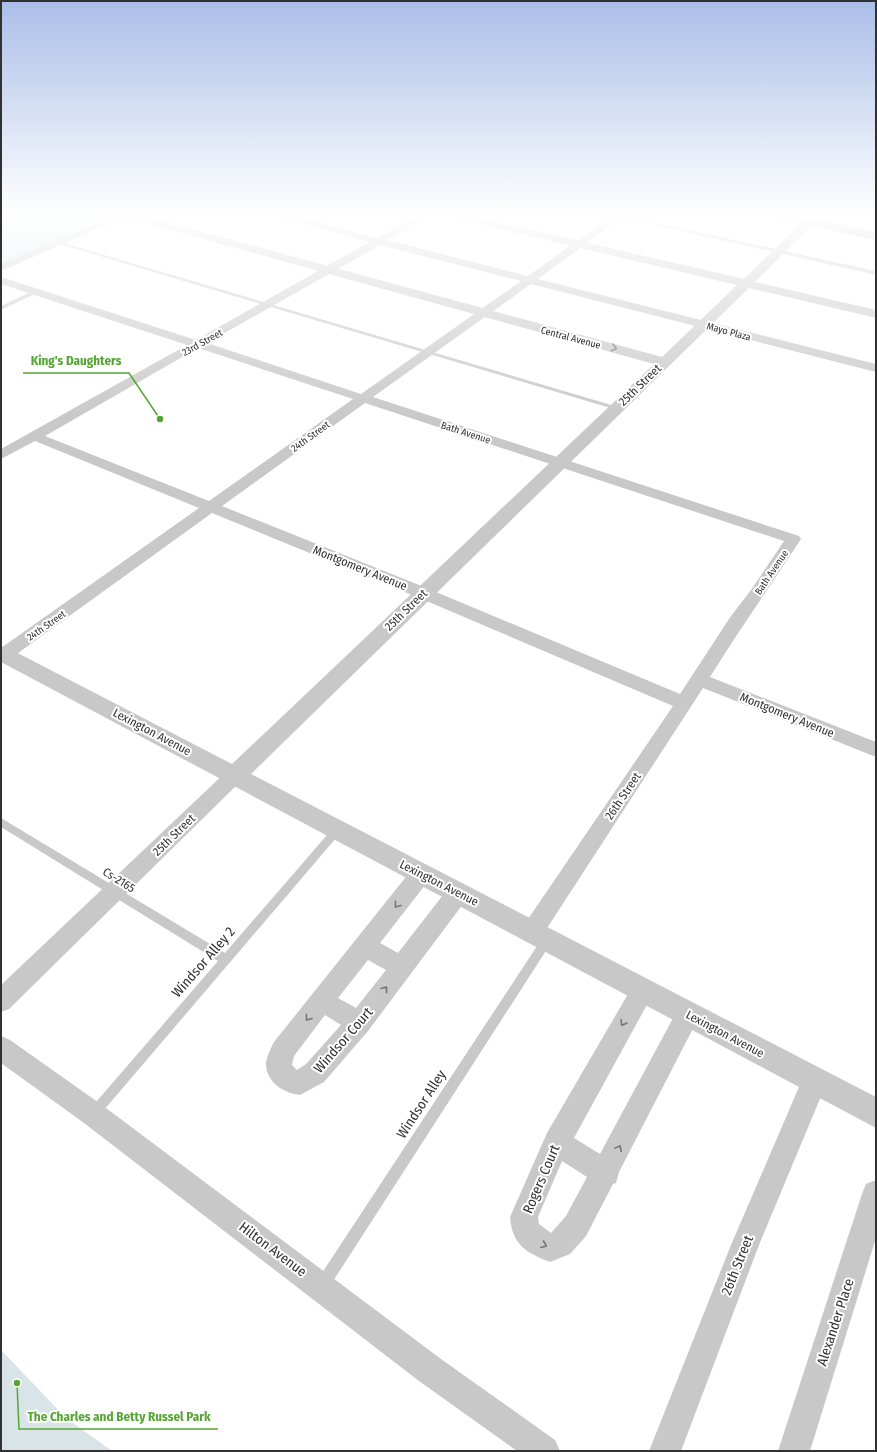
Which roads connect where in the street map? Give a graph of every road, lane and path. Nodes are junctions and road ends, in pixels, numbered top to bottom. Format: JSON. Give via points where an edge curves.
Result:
{"nodes":[{"id":1,"x":13,"y":284,"type":"edge"},
{"id":2,"x":196,"y":284,"type":"edge"},
{"id":3,"x":304,"y":284,"type":"edge"},
{"id":4,"x":378,"y":284,"type":"edge"},
{"id":5,"x":525,"y":284,"type":"edge"},
{"id":6,"x":540,"y":284,"type":"edge"},
{"id":7,"x":746,"y":284,"type":"joint"},
{"id":8,"x":37,"y":291,"type":"junction"},
{"id":9,"x":1,"y":300,"type":"edge"},
{"id":10,"x":11,"y":303,"type":"junction"},
{"id":11,"x":267,"y":305,"type":"junction"},
{"id":12,"x":1,"y":308,"type":"edge"},
{"id":13,"x":484,"y":313,"type":"junction"},
{"id":14,"x":876,"y":314,"type":"edge"},
{"id":15,"x":702,"y":324,"type":"junction"},
{"id":16,"x":198,"y":344,"type":"junction"},
{"id":17,"x":429,"y":353,"type":"junction"},
{"id":18,"x":664,"y":362,"type":"junction"},
{"id":19,"x":876,"y":368,"type":"edge"},
{"id":20,"x":363,"y":398,"type":"junction"},
{"id":21,"x":616,"y":408,"type":"junction"},
{"id":22,"x":34,"y":436,"type":"junction"},
{"id":23,"x":1,"y":455,"type":"edge"},
{"id":24,"x":559,"y":462,"type":"junction"},
{"id":25,"x":211,"y":508,"type":"junction"},
{"id":26,"x":423,"y":593,"type":"junction"},
{"id":27,"x":2,"y":655,"type":"edge"},
{"id":28,"x":712,"y":659,"type":"joint"},
{"id":29,"x":699,"y":680,"type":"junction"},
{"id":30,"x":684,"y":703,"type":"junction"},
{"id":31,"x":876,"y":750,"type":"edge"},
{"id":32,"x":235,"y":775,"type":"junction"},
{"id":33,"x":1,"y":822,"type":"edge"},
{"id":34,"x":337,"y":831,"type":"junction"},
{"id":35,"x":421,"y":874,"type":"junction"},
{"id":36,"x":114,"y":893,"type":"junction"},
{"id":37,"x":458,"y":893,"type":"junction"},
{"id":38,"x":539,"y":936,"type":"junction"},
{"id":39,"x":364,"y":946,"type":"junction"},
{"id":40,"x":225,"y":959,"type":"junction"},
{"id":41,"x":402,"y":967,"type":"junction"},
{"id":42,"x":643,"y":990,"type":"junction"},
{"id":43,"x":321,"y":1000,"type":"junction"},
{"id":44,"x":1,"y":1001,"type":"edge"},
{"id":45,"x":688,"y":1015,"type":"junction"},
{"id":46,"x":359,"y":1023,"type":"junction"},
{"id":47,"x":1,"y":1048,"type":"edge"},
{"id":48,"x":814,"y":1082,"type":"junction"},
{"id":49,"x":93,"y":1114,"type":"junction"},
{"id":50,"x":876,"y":1114,"type":"edge"},
{"id":51,"x":556,"y":1142,"type":"junction"},
{"id":52,"x":606,"y":1173,"type":"junction"},
{"id":53,"x":876,"y":1194,"type":"edge"},
{"id":54,"x":322,"y":1286,"type":"junction"},
{"id":55,"x":544,"y":1451,"type":"edge"},
{"id":56,"x":665,"y":1451,"type":"edge"},
{"id":57,"x":794,"y":1451,"type":"edge"}],
"edges":[{"from":1,"to":8,"type":"street","name":"Bath Avenue"},
{"from":2,"to":11,"type":"lane"},
{"from":3,"to":11,"type":"street","name":"23rd Street"},
{"from":4,"to":13,"type":"street","name":"Central Avenue"},
{"from":5,"to":13,"type":"street","name":"24th Street"},
{"from":6,"to":15,"type":"street","name":"Mayo Plaza"},
{"from":7,"to":14,"type":"street"},
{"from":7,"to":15,"type":"street","name":"25th Street"},
{"from":8,"to":10,"type":"lane"},
{"from":8,"to":16,"type":"street","name":"Bath Avenue"},
{"from":9,"to":10,"type":"lane"},
{"from":10,"to":12,"type":"lane"},
{"from":11,"to":16,"type":"street","name":"23rd Street"},
{"from":11,"to":17,"type":"lane"},
{"from":13,"to":17,"type":"street","name":"24th Street"},
{"from":13,"to":18,"type":"street","name":"Central Avenue","one_way":true},
{"from":15,"to":18,"type":"street","name":"25th Street"},
{"from":15,"to":19,"type":"street","name":"Mayo Plaza"},
{"from":16,"to":20,"type":"street","name":"Bath Avenue"},
{"from":16,"to":22,"type":"street","name":"23rd Street"},
{"from":17,"to":20,"type":"street","name":"24th Street"},
{"from":17,"to":21,"type":"lane"},
{"from":18,"to":21,"type":"street","name":"25th Street"},
{"from":20,"to":24,"type":"street","name":"Bath Avenue"},
{"from":20,"to":25,"type":"street","name":"24th Street"},
{"from":21,"to":24,"type":"street","name":"25th Street"},
{"from":22,"to":23,"type":"street","name":"23rd Street"},
{"from":22,"to":25,"type":"street","name":"Montgomery Avenue"},
{"from":24,"to":26,"type":"street","name":"25th Street"},
{"from":24,"to":28,"type":"street","name":"Bath Avenue","via":[[793,539]]},
{"from":25,"to":26,"type":"street","name":"Montgomery Avenue"},
{"from":25,"to":27,"type":"street","name":"24th Street"},
{"from":26,"to":30,"type":"street","name":"Montgomery Avenue"},
{"from":26,"to":32,"type":"street","name":"25th Street"},
{"from":27,"to":32,"type":"street","name":"Lexington Avenue"},
{"from":28,"to":29,"type":"street","name":"26th Street"},
{"from":29,"to":30,"type":"street","name":"26th Street"},
{"from":29,"to":31,"type":"street","name":"Montgomery Avenue"},
{"from":30,"to":38,"type":"street","name":"26th Street"},
{"from":32,"to":34,"type":"street","name":"Lexington Avenue"},
{"from":32,"to":36,"type":"street","name":"25th Street"},
{"from":33,"to":36,"type":"lane","name":"Cs-2165"},
{"from":34,"to":35,"type":"street","name":"Lexington Avenue"},
{"from":34,"to":40,"type":"lane","name":"Windsor Alley 2"},
{"from":35,"to":37,"type":"street","name":"Lexington Avenue"},
{"from":35,"to":39,"type":"street","name":"Windsor Court","one_way":true},
{"from":36,"to":40,"type":"lane","name":"Cs-2165"},
{"from":36,"to":44,"type":"street","name":"25th Street"},
{"from":37,"to":38,"type":"street","name":"Lexington Avenue"},
{"from":37,"to":41,"type":"street","name":"Windsor Court"},
{"from":38,"to":42,"type":"street","name":"Lexington Avenue"},
{"from":38,"to":54,"type":"lane","name":"Windsor Alley"},
{"from":39,"to":41,"type":"street"},
{"from":39,"to":43,"type":"street","name":"Windsor Court"},
{"from":40,"to":49,"type":"lane","name":"Windsor Alley 2"},
{"from":46,"to":41,"type":"street","name":"Windsor Court","one_way":true},
{"from":42,"to":45,"type":"street","name":"Lexington Avenue"},
{"from":42,"to":51,"type":"street","name":"Rogers Court","one_way":true},
{"from":43,"to":46,"type":"street"},
{"from":43,"to":46,"type":"street","name":"Windsor Court","one_way":true,"via":[[283,1050],[279,1063],[280,1070],[291,1082],[300,1082],[315,1073]]},
{"from":45,"to":48,"type":"street","name":"Lexington Avenue"},
{"from":52,"to":45,"type":"street","name":"Rogers Court","one_way":true},
{"from":47,"to":49,"type":"street","name":"Hilton Avenue"},
{"from":48,"to":50,"type":"street","name":"Lexington Avenue"},
{"from":48,"to":56,"type":"street","name":"26th Street","via":[[745,1245]]},
{"from":49,"to":54,"type":"street","name":"Hilton Avenue"},
{"from":51,"to":52,"type":"street"},
{"from":51,"to":52,"type":"street","name":"Rogers Court","one_way":true,"via":[[524,1217],[524,1226],[532,1239],[550,1248],[560,1244],[576,1226]]},
{"from":53,"to":57,"type":"street","name":"Alexander Place"},
{"from":54,"to":55,"type":"street","name":"Hilton Avenue","via":[[430,1370]]}]}
